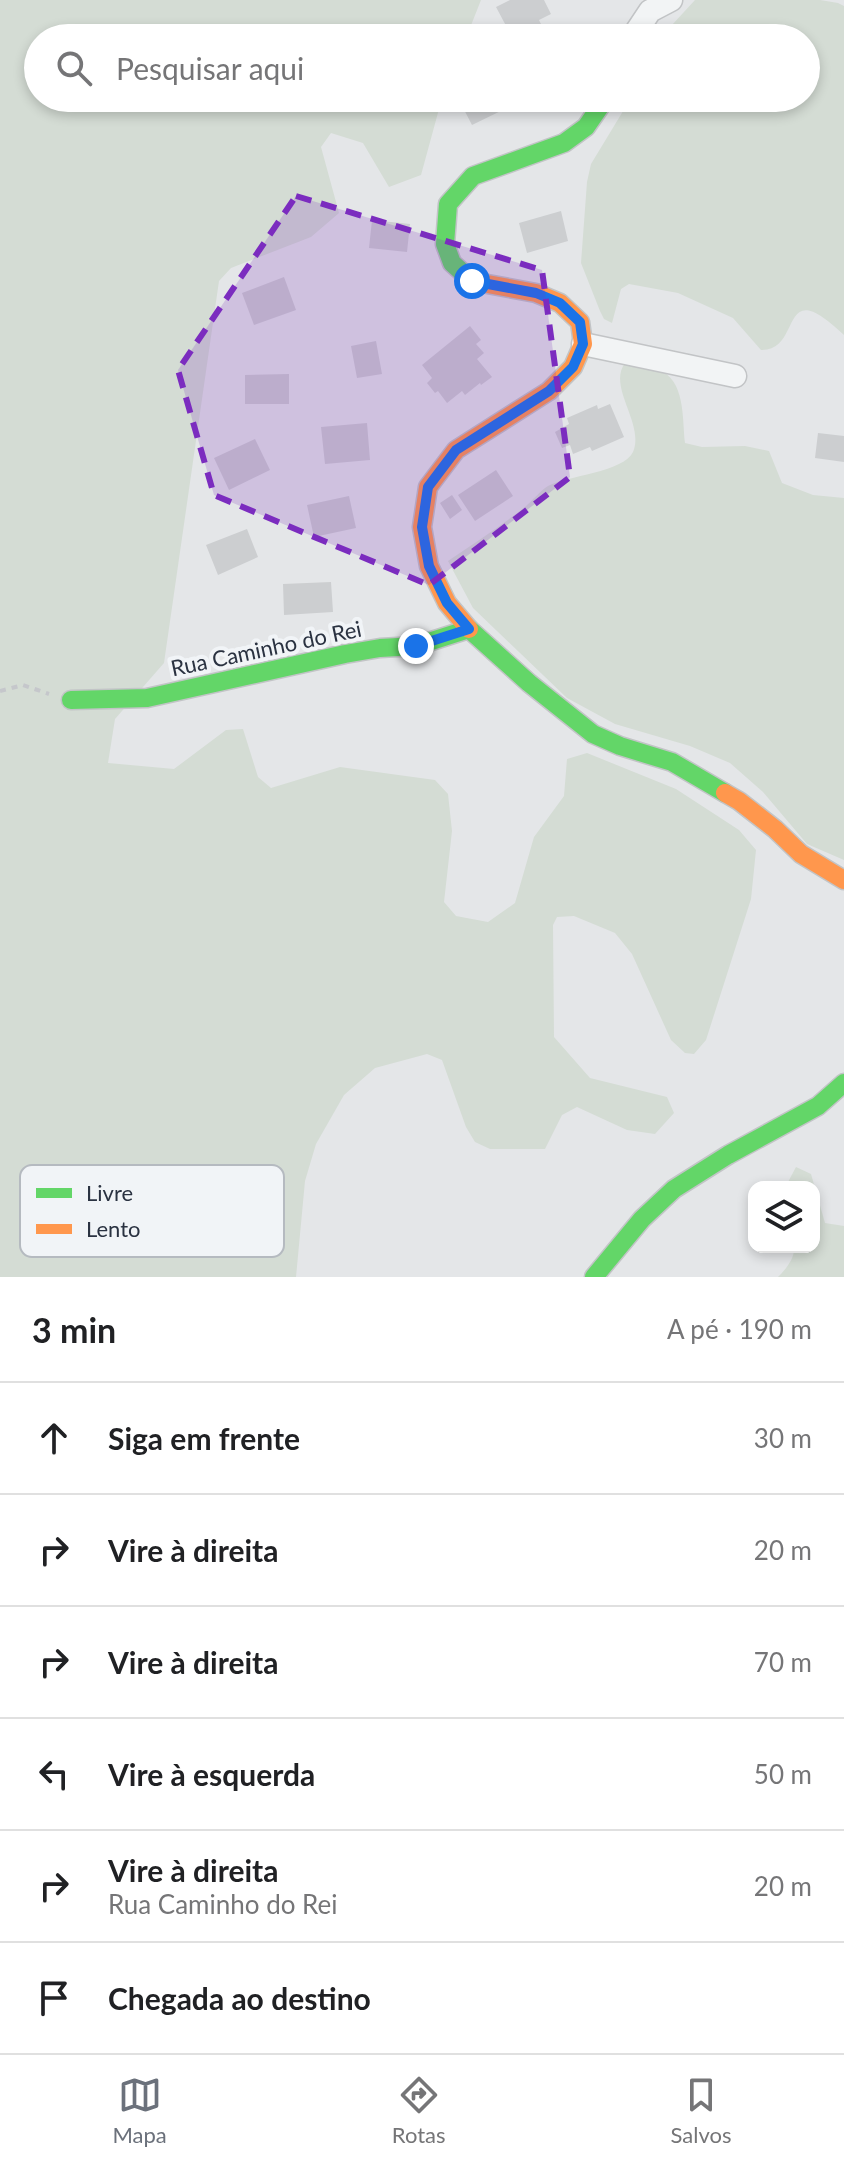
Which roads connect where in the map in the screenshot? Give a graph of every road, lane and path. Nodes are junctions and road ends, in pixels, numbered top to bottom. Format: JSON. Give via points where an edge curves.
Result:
{"nodes":[{"id":1,"x":671,"y":0,"type":"edge"},
{"id":2,"x":641,"y":24,"type":"edge"},
{"id":3,"x":598,"y":112,"type":"edge"},
{"id":4,"x":583,"y":344,"type":"junction"},
{"id":5,"x":735,"y":376,"type":"dead end"},
{"id":6,"x":469,"y":629,"type":"junction"},
{"id":7,"x":0,"y":691,"type":"edge"},
{"id":8,"x":71,"y":700,"type":"joint"},
{"id":9,"x":844,"y":880,"type":"edge"},
{"id":10,"x":844,"y":1083,"type":"edge"},
{"id":11,"x":594,"y":1277,"type":"edge"}],
"edges":[{"from":1,"to":2,"type":"street","via":[[650,11]]},
{"from":3,"to":4,"type":"street","via":[[564,143],[473,176],[448,204],[445,244],[452,263],[472,281],[560,303],[580,322]]},
{"from":4,"to":5,"type":"street"},
{"from":4,"to":6,"type":"street","via":[[573,367],[549,391],[456,450],[428,487],[422,527],[429,566],[447,603]]},
{"from":6,"to":8,"type":"street","name":"Rua Caminho do Rei","via":[[416,646],[345,654],[147,698]]},
{"from":6,"to":9,"type":"street","via":[[593,734],[672,762],[726,793],[801,854]]},
{"from":7,"to":8,"type":"path","via":[[23,685]]},
{"from":10,"to":11,"type":"street","via":[[818,1106],[674,1189]]}]}
